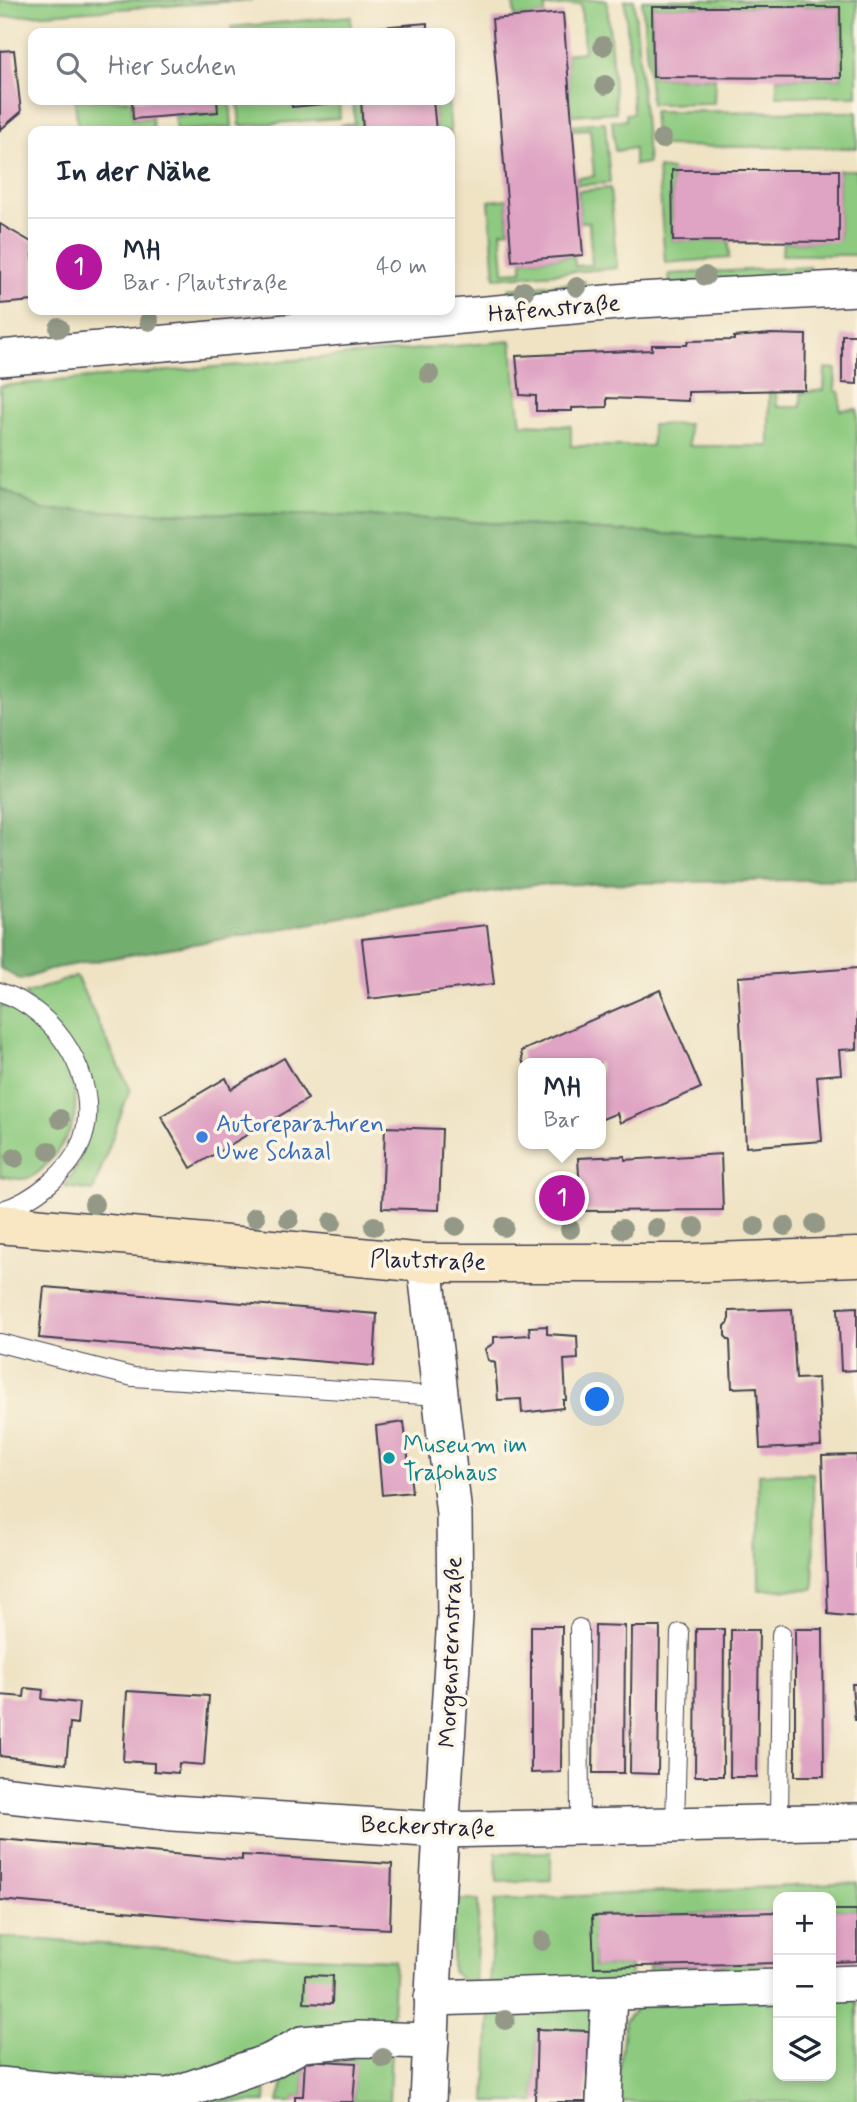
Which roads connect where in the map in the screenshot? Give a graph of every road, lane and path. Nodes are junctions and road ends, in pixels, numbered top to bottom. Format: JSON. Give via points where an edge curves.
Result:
{"nodes":[{"id":1,"x":857,"y":288,"type":"edge"},
{"id":2,"x":0,"y":358,"type":"edge"},
{"id":3,"x":0,"y":992,"type":"edge"},
{"id":4,"x":0,"y":1211,"type":"edge"},
{"id":5,"x":0,"y":1224,"type":"edge"},
{"id":6,"x":857,"y":1256,"type":"edge"},
{"id":7,"x":425,"y":1264,"type":"junction"},
{"id":8,"x":0,"y":1343,"type":"edge"},
{"id":9,"x":440,"y":1396,"type":"junction"},
{"id":10,"x":579,"y":1628,"type":"dead end"},
{"id":11,"x":680,"y":1633,"type":"dead end"},
{"id":12,"x":782,"y":1634,"type":"dead end"},
{"id":13,"x":0,"y":1794,"type":"edge"},
{"id":14,"x":857,"y":1821,"type":"edge"},
{"id":15,"x":779,"y":1823,"type":"junction"},
{"id":16,"x":675,"y":1825,"type":"junction"},
{"id":17,"x":580,"y":1827,"type":"junction"},
{"id":18,"x":442,"y":1830,"type":"junction"},
{"id":19,"x":857,"y":1983,"type":"edge"},
{"id":20,"x":836,"y":1984,"type":"edge"},
{"id":21,"x":773,"y":1987,"type":"edge"},
{"id":22,"x":610,"y":1994,"type":"junction"},
{"id":23,"x":432,"y":1998,"type":"junction"},
{"id":24,"x":431,"y":2041,"type":"junction"},
{"id":25,"x":0,"y":2085,"type":"edge"},
{"id":26,"x":428,"y":2102,"type":"edge"},
{"id":27,"x":604,"y":2102,"type":"edge"}],
"edges":[{"from":1,"to":2,"type":"street","name":"Hafenstraße","via":[[639,300]]},
{"from":3,"to":4,"type":"lane","via":[[31,1007],[63,1040],[83,1082],[87,1109],[83,1139],[64,1169],[38,1192]]},
{"from":5,"to":7,"type":"main road","name":"Plautstraße"},
{"from":6,"to":7,"type":"main road","name":"Plautstraße","via":[[685,1263]]},
{"from":7,"to":9,"type":"street","name":"Morgensternstraße"},
{"from":8,"to":9,"type":"lane","via":[[132,1377]]},
{"from":9,"to":18,"type":"street","name":"Morgensternstraße","via":[[454,1514],[456,1617]]},
{"from":10,"to":17,"type":"lane"},
{"from":11,"to":16,"type":"lane"},
{"from":12,"to":15,"type":"lane"},
{"from":13,"to":18,"type":"street","name":"Beckerstraße","via":[[173,1813]]},
{"from":14,"to":15,"type":"street","name":"Beckerstraße"},
{"from":15,"to":16,"type":"street","name":"Beckerstraße"},
{"from":16,"to":17,"type":"street","name":"Beckerstraße"},
{"from":17,"to":18,"type":"street","name":"Beckerstraße"},
{"from":18,"to":23,"type":"street","name":"Morgensternstraße"},
{"from":19,"to":20,"type":"street"},
{"from":21,"to":22,"type":"street"},
{"from":22,"to":23,"type":"street"},
{"from":22,"to":27,"type":"street"},
{"from":23,"to":24,"type":"street","name":"Morgensternstraße"},
{"from":24,"to":25,"type":"street","via":[[359,2039],[302,2044],[271,2061],[169,2096]]},
{"from":24,"to":26,"type":"street","name":"Morgensternstraße"}]}
